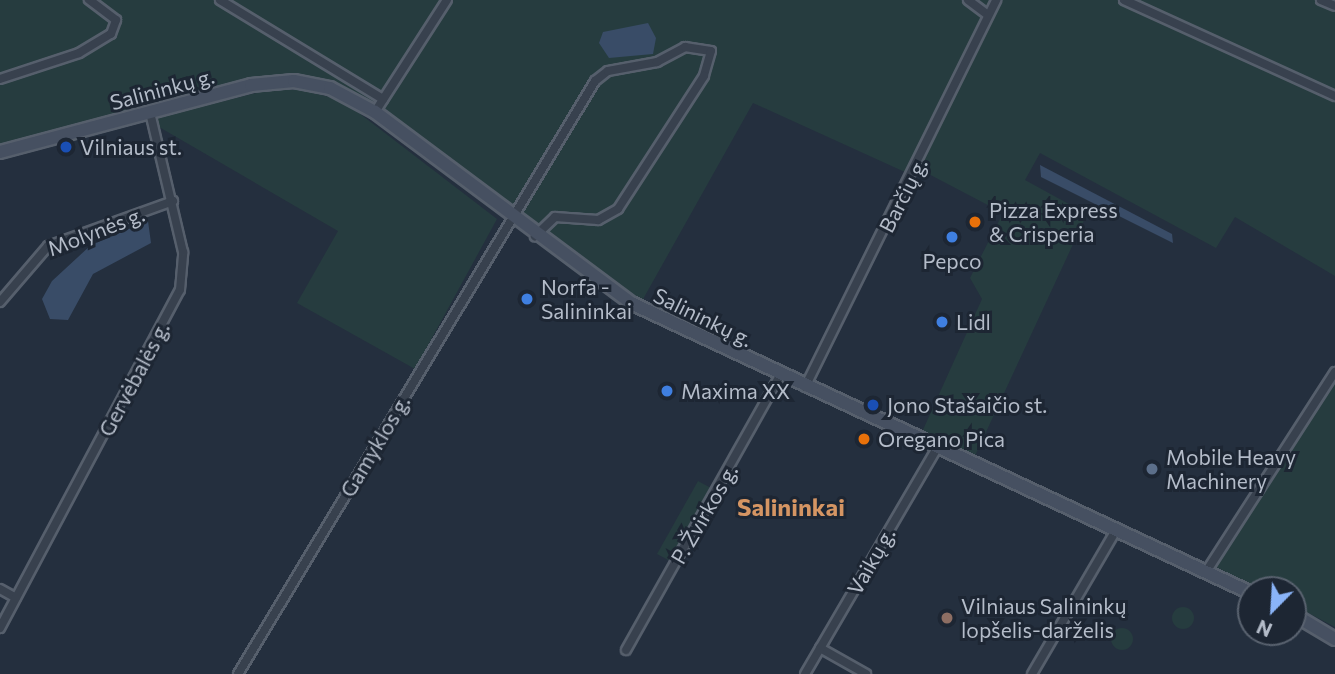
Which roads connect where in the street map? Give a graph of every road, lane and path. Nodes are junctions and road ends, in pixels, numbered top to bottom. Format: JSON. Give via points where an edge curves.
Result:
{"nodes":[{"id":1,"x":89,"y":0,"type":"edge"},
{"id":2,"x":220,"y":0,"type":"edge"},
{"id":3,"x":447,"y":0,"type":"edge"},
{"id":4,"x":968,"y":0,"type":"edge"},
{"id":5,"x":996,"y":0,"type":"edge"},
{"id":6,"x":1124,"y":0,"type":"edge"},
{"id":7,"x":1321,"y":0,"type":"edge"},
{"id":8,"x":1335,"y":6,"type":"edge"},
{"id":9,"x":988,"y":15,"type":"junction"},
{"id":10,"x":0,"y":79,"type":"edge"},
{"id":11,"x":1335,"y":96,"type":"edge"},
{"id":12,"x":383,"y":99,"type":"junction"},
{"id":13,"x":150,"y":112,"type":"junction"},
{"id":14,"x":375,"y":112,"type":"junction"},
{"id":15,"x":0,"y":152,"type":"edge"},
{"id":16,"x":173,"y":201,"type":"junction"},
{"id":17,"x":512,"y":219,"type":"junction"},
{"id":18,"x":535,"y":236,"type":"junction"},
{"id":19,"x":0,"y":302,"type":"edge"},
{"id":20,"x":1335,"y":372,"type":"edge"},
{"id":21,"x":780,"y":376,"type":"junction"},
{"id":22,"x":805,"y":387,"type":"junction"},
{"id":23,"x":937,"y":449,"type":"junction"},
{"id":24,"x":1116,"y":530,"type":"junction"},
{"id":25,"x":1206,"y":572,"type":"junction"},
{"id":26,"x":1237,"y":586,"type":"edge"},
{"id":27,"x":0,"y":589,"type":"edge"},
{"id":28,"x":16,"y":598,"type":"junction"},
{"id":29,"x":1307,"y":622,"type":"edge"},
{"id":30,"x":0,"y":628,"type":"edge"},
{"id":31,"x":1335,"y":639,"type":"edge"},
{"id":32,"x":820,"y":648,"type":"junction"},
{"id":33,"x":626,"y":650,"type":"dead end"},
{"id":34,"x":238,"y":674,"type":"edge"},
{"id":35,"x":805,"y":674,"type":"edge"},
{"id":36,"x":866,"y":674,"type":"edge"},
{"id":37,"x":1032,"y":674,"type":"edge"}],
"edges":[{"from":1,"to":10,"type":"street","via":[[116,20],[111,34],[79,53]]},
{"from":2,"to":12,"type":"street"},
{"from":3,"to":12,"type":"street"},
{"from":4,"to":9,"type":"street"},
{"from":5,"to":9,"type":"street","name":"Barčių g."},
{"from":6,"to":11,"type":"street"},
{"from":7,"to":8,"type":"street"},
{"from":9,"to":22,"type":"street","name":"Barčių g."},
{"from":12,"to":14,"type":"street"},
{"from":13,"to":14,"type":"main road","name":"Salininkų g.","via":[[251,85],[294,81],[330,88]]},
{"from":13,"to":15,"type":"main road","name":"Salininkų g."},
{"from":13,"to":16,"type":"street","name":"Gervėbalės g."},
{"from":14,"to":17,"type":"main road","name":"Salininkų g."},
{"from":16,"to":19,"type":"street","name":"Molynės g.","via":[[48,246]]},
{"from":16,"to":28,"type":"street","name":"Gervėbalės g.","via":[[183,271],[172,309]]},
{"from":17,"to":18,"type":"main road","name":"Salininkų g."},
{"from":17,"to":18,"type":"street","name":"Gamyklos g.","via":[[604,72],[657,62],[685,47],[711,51],[708,70],[618,209],[598,220],[555,217]]},
{"from":17,"to":34,"type":"street","name":"Gamyklos g."},
{"from":18,"to":21,"type":"main road","name":"Salininkų g.","via":[[631,303]]},
{"from":20,"to":25,"type":"street"},
{"from":21,"to":22,"type":"main road","name":"Salininkų g."},
{"from":21,"to":33,"type":"street","name":"P. Žvirkos g."},
{"from":22,"to":23,"type":"main road","name":"Salininkų g."},
{"from":23,"to":24,"type":"main road","name":"Salininkų g."},
{"from":23,"to":32,"type":"street","name":"Vaikų g."},
{"from":24,"to":25,"type":"main road","name":"Salininkų g."},
{"from":24,"to":37,"type":"street"},
{"from":25,"to":26,"type":"main road","name":"Salininkų g."},
{"from":27,"to":28,"type":"street"},
{"from":28,"to":30,"type":"street","name":"Gervėbalės g."},
{"from":29,"to":31,"type":"main road"},
{"from":32,"to":35,"type":"street","name":"Vaikų g."},
{"from":32,"to":36,"type":"street"}]}
